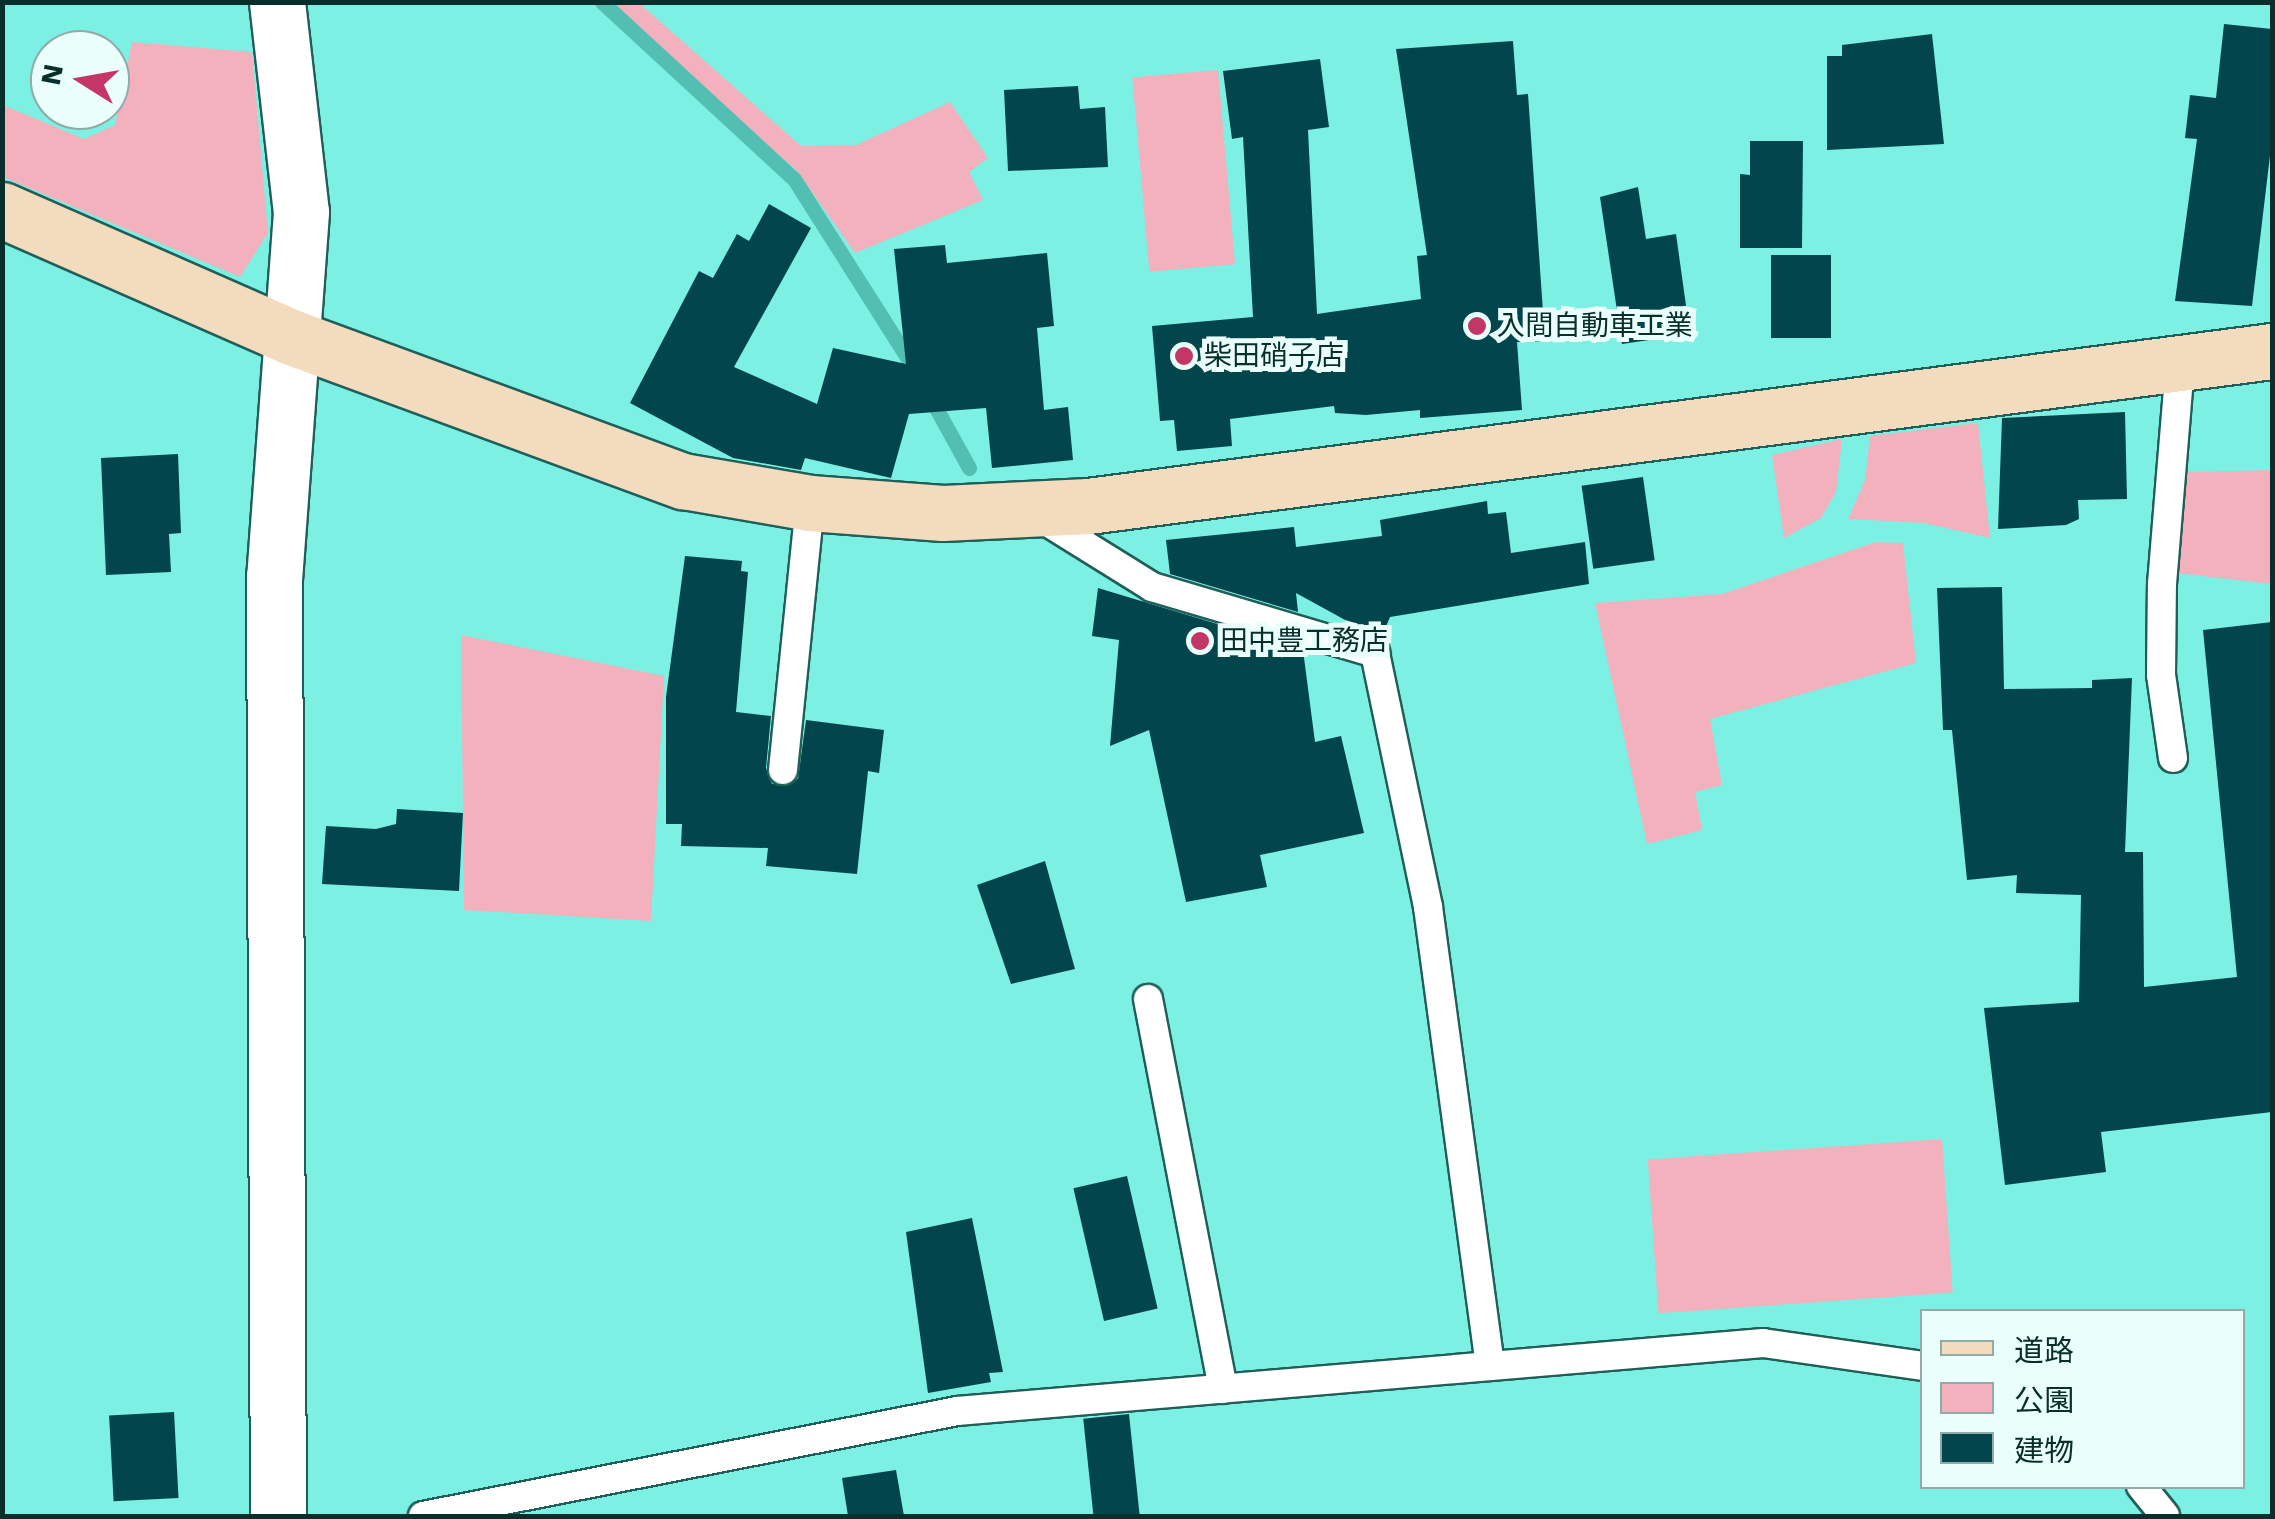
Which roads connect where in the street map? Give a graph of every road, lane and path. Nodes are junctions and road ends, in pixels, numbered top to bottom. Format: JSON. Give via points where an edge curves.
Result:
{"nodes":[{"id":1,"x":278,"y":2,"type":"edge"},
{"id":2,"x":2,"y":210,"type":"edge"},
{"id":3,"x":291,"y":337,"type":"junction"},
{"id":4,"x":2272,"y":351,"type":"edge"},
{"id":5,"x":2180,"y":363,"type":"junction"},
{"id":6,"x":810,"y":503,"type":"junction"},
{"id":7,"x":1030,"y":510,"type":"junction"},
{"id":8,"x":2173,"y":758,"type":"dead end"},
{"id":9,"x":783,"y":770,"type":"dead end"},
{"id":10,"x":1148,"y":999,"type":"dead end"},
{"id":11,"x":1490,"y":1366,"type":"junction"},
{"id":12,"x":1920,"y":1366,"type":"edge"},
{"id":13,"x":1223,"y":1389,"type":"junction"},
{"id":14,"x":2143,"y":1489,"type":"edge"},
{"id":15,"x":278,"y":1516,"type":"edge"},
{"id":16,"x":423,"y":1516,"type":"edge"},
{"id":17,"x":2165,"y":1516,"type":"edge"}],
"edges":[{"from":1,"to":3,"type":"street","via":[[301,212]]},
{"from":2,"to":3,"type":"street"},
{"from":3,"to":6,"type":"street","via":[[683,481]]},
{"from":3,"to":15,"type":"street","via":[[274,595]]},
{"from":4,"to":5,"type":"street"},
{"from":5,"to":7,"type":"street"},
{"from":5,"to":8,"type":"lane","via":[[2162,584],[2161,675]]},
{"from":6,"to":7,"type":"street"},
{"from":6,"to":9,"type":"lane"},
{"from":7,"to":11,"type":"lane","via":[[1152,586],[1375,653],[1428,907]]},
{"from":10,"to":13,"type":"lane"},
{"from":11,"to":12,"type":"lane","via":[[1764,1343]]},
{"from":11,"to":13,"type":"lane"},
{"from":13,"to":16,"type":"lane","via":[[956,1411]]},
{"from":14,"to":17,"type":"lane"}]}
